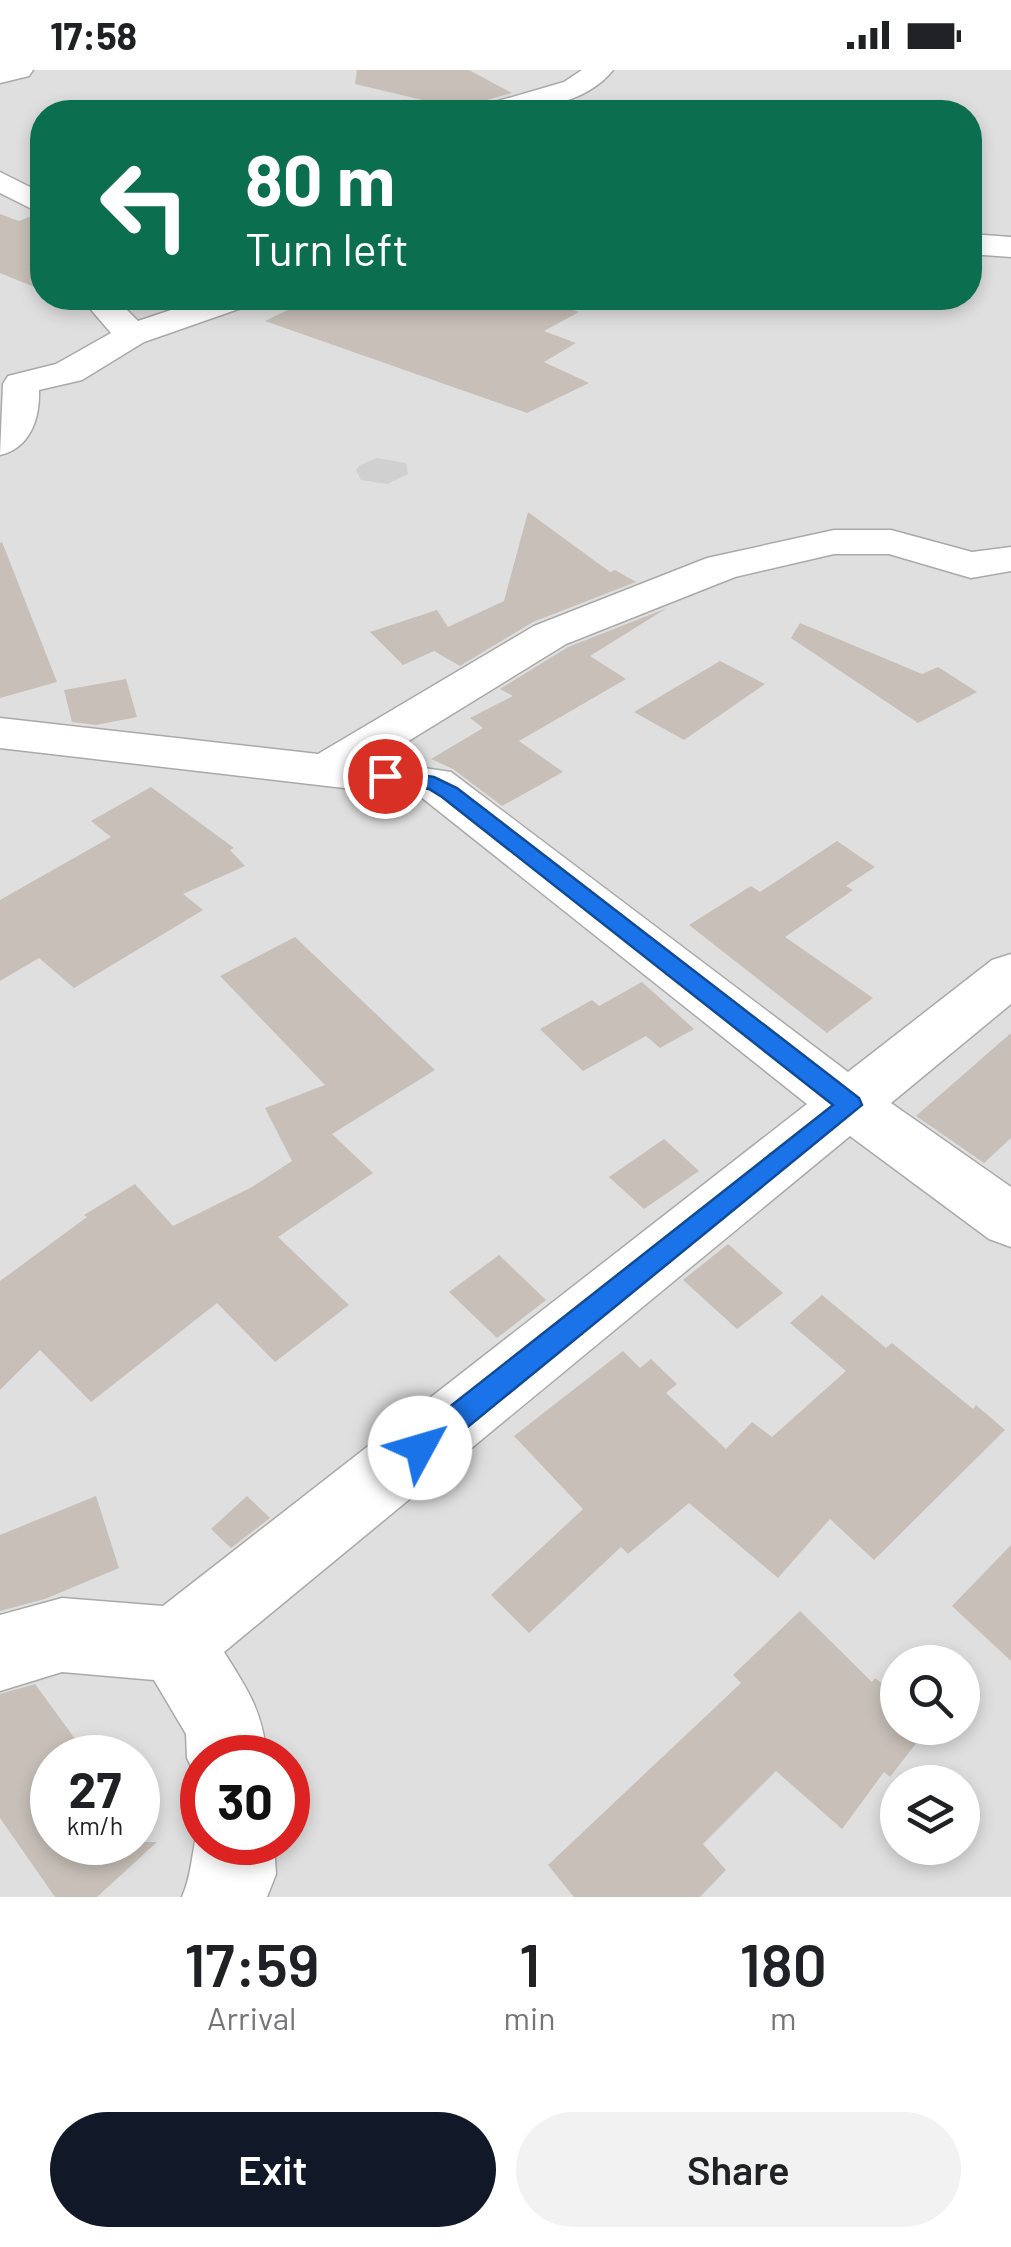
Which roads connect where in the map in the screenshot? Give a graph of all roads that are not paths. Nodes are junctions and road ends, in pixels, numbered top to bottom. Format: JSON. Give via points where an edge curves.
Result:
{"nodes":[{"id":1,"x":20,"y":70,"type":"edge"},
{"id":2,"x":600,"y":70,"type":"edge"},
{"id":3,"x":0,"y":76,"type":"edge"},
{"id":4,"x":532,"y":100,"type":"edge"},
{"id":5,"x":0,"y":181,"type":"edge"},
{"id":6,"x":30,"y":197,"type":"edge"},
{"id":7,"x":982,"y":245,"type":"edge"},
{"id":8,"x":1011,"y":247,"type":"edge"},
{"id":9,"x":108,"y":310,"type":"edge"},
{"id":10,"x":204,"y":310,"type":"edge"},
{"id":11,"x":132,"y":335,"type":"junction"},
{"id":12,"x":0,"y":444,"type":"edge"},
{"id":13,"x":1011,"y":559,"type":"edge"},
{"id":14,"x":0,"y":733,"type":"edge"},
{"id":15,"x":327,"y":770,"type":"junction"},
{"id":16,"x":1011,"y":974,"type":"edge"},
{"id":17,"x":850,"y":1105,"type":"junction"},
{"id":18,"x":1011,"y":1221,"type":"edge"},
{"id":19,"x":175,"y":1644,"type":"junction"},
{"id":20,"x":0,"y":1653,"type":"edge"},
{"id":21,"x":227,"y":1735,"type":"edge"},
{"id":22,"x":233,"y":1865,"type":"edge"},
{"id":23,"x":224,"y":1897,"type":"edge"}],
"edges":[{"from":1,"to":3,"type":"street"},
{"from":2,"to":4,"type":"street","via":[[572,88]]},
{"from":5,"to":6,"type":"street"},
{"from":7,"to":8,"type":"street"},
{"from":9,"to":11,"type":"street"},
{"from":10,"to":11,"type":"street"},
{"from":11,"to":12,"type":"street","via":[[69,372],[20,384],[22,410]]},
{"from":13,"to":15,"type":"street","via":[[971,565],[891,542],[834,542],[722,567],[550,635]]},
{"from":14,"to":15,"type":"street"},
{"from":15,"to":17,"type":"street","via":[[434,783],[450,792]]},
{"from":16,"to":17,"type":"street"},
{"from":17,"to":18,"type":"street"},
{"from":17,"to":19,"type":"street"},
{"from":19,"to":20,"type":"street","via":[[62,1635]]},
{"from":19,"to":21,"type":"street"},
{"from":22,"to":23,"type":"street"}]}
